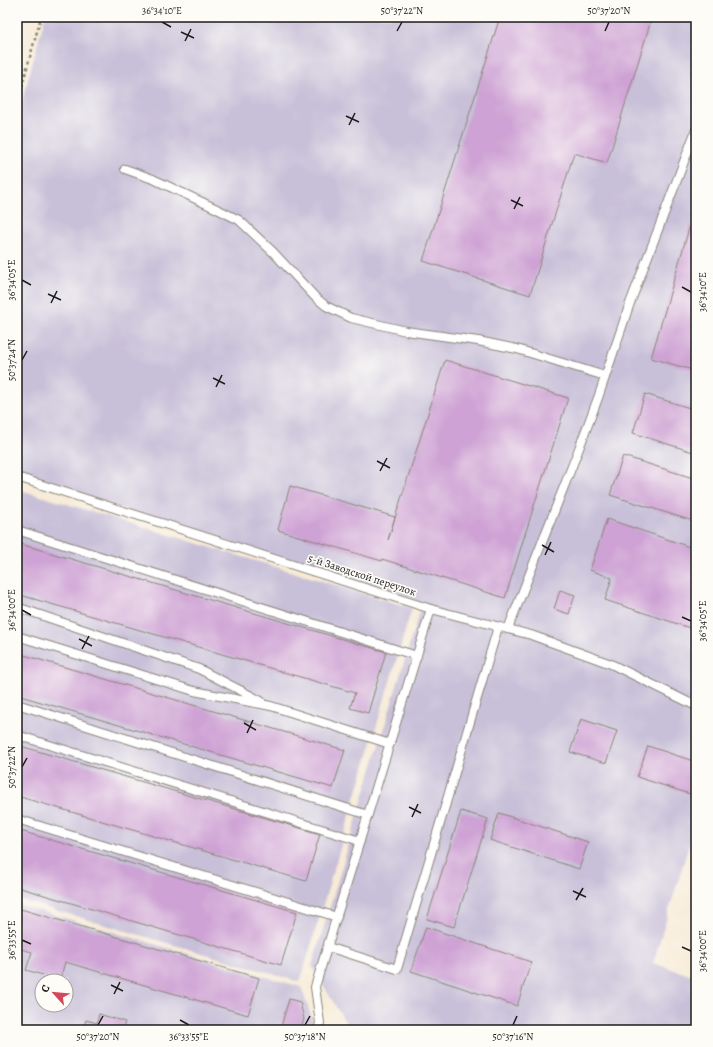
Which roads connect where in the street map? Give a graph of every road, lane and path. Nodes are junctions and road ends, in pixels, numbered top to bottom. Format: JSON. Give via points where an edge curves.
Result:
{"nodes":[{"id":1,"x":41,"y":17,"type":"edge"},
{"id":2,"x":17,"y":104,"type":"edge"},
{"id":3,"x":696,"y":130,"type":"edge"},
{"id":4,"x":125,"y":169,"type":"dead end"},
{"id":5,"x":605,"y":376,"type":"junction"},
{"id":6,"x":17,"y":477,"type":"edge"},
{"id":7,"x":17,"y":530,"type":"edge"},
{"id":8,"x":17,"y":607,"type":"edge"},
{"id":9,"x":431,"y":609,"type":"junction"},
{"id":10,"x":498,"y":627,"type":"junction"},
{"id":11,"x":508,"y":629,"type":"junction"},
{"id":12,"x":17,"y":636,"type":"edge"},
{"id":13,"x":416,"y":656,"type":"junction"},
{"id":14,"x":17,"y":704,"type":"edge"},
{"id":15,"x":271,"y":706,"type":"junction"},
{"id":16,"x":696,"y":706,"type":"edge"},
{"id":17,"x":17,"y":735,"type":"edge"},
{"id":18,"x":390,"y":744,"type":"junction"},
{"id":19,"x":368,"y":815,"type":"junction"},
{"id":20,"x":17,"y":819,"type":"edge"},
{"id":21,"x":360,"y":841,"type":"junction"},
{"id":22,"x":337,"y":917,"type":"junction"},
{"id":23,"x":328,"y":947,"type":"junction"},
{"id":24,"x":318,"y":1030,"type":"edge"}],
"edges":[{"from":1,"to":2,"type":"path"},
{"from":3,"to":5,"type":"lane"},
{"from":4,"to":5,"type":"lane","via":[[154,179],[239,220],[315,297],[326,306],[351,318],[406,331],[478,341]]},
{"from":5,"to":11,"type":"lane"},
{"from":6,"to":9,"type":"lane","name":"5-й Заводской переулок"},
{"from":7,"to":13,"type":"lane"},
{"from":8,"to":15,"type":"lane","via":[[198,669]]},
{"from":9,"to":10,"type":"lane","name":"5-й Заводской переулок"},
{"from":9,"to":13,"type":"lane"},
{"from":10,"to":11,"type":"lane","name":"5-й Заводской переулок"},
{"from":10,"to":23,"type":"lane","via":[[397,969]]},
{"from":11,"to":16,"type":"lane","name":"5-й Заводской переулок","via":[[611,664]]},
{"from":12,"to":15,"type":"lane","via":[[194,691]]},
{"from":13,"to":18,"type":"lane"},
{"from":14,"to":19,"type":"lane"},
{"from":15,"to":18,"type":"lane"},
{"from":17,"to":21,"type":"lane"},
{"from":18,"to":19,"type":"lane"},
{"from":19,"to":21,"type":"lane"},
{"from":20,"to":22,"type":"lane"},
{"from":21,"to":22,"type":"lane"},
{"from":22,"to":23,"type":"lane"},
{"from":23,"to":24,"type":"lane","via":[[315,988],[320,1023]]}]}
